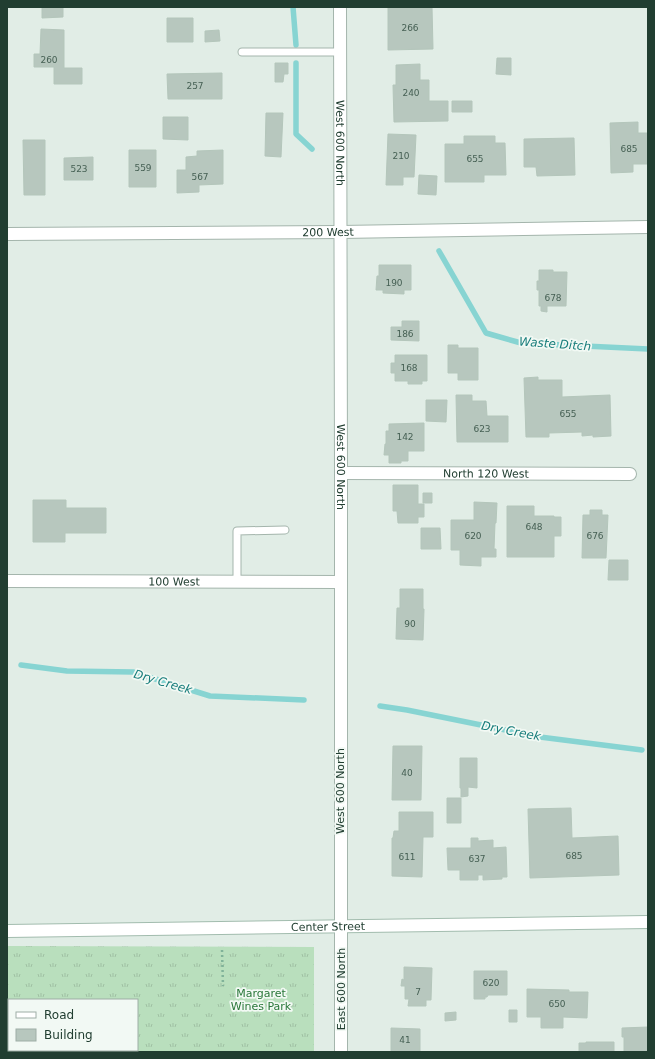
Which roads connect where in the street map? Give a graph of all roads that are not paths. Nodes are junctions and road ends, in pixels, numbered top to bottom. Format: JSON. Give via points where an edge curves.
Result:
{"nodes":[{"id":1,"x":340,"y":7,"type":"edge"},
{"id":2,"x":242,"y":52,"type":"dead end"},
{"id":3,"x":340,"y":52,"type":"junction"},
{"id":4,"x":648,"y":227,"type":"edge"},
{"id":5,"x":341,"y":232,"type":"junction"},
{"id":6,"x":7,"y":234,"type":"edge"},
{"id":7,"x":341,"y":473,"type":"junction"},
{"id":8,"x":630,"y":474,"type":"dead end"},
{"id":9,"x":286,"y":530,"type":"dead end"},
{"id":10,"x":7,"y":581,"type":"edge"},
{"id":11,"x":237,"y":582,"type":"junction"},
{"id":12,"x":341,"y":582,"type":"junction"},
{"id":13,"x":648,"y":922,"type":"edge"},
{"id":14,"x":340,"y":927,"type":"junction"},
{"id":15,"x":7,"y":931,"type":"edge"},
{"id":16,"x":341,"y":1052,"type":"edge"}],
"edges":[{"from":1,"to":3,"type":"street","name":"West 600 North"},
{"from":2,"to":3,"type":"lane"},
{"from":3,"to":5,"type":"street","name":"West 600 North"},
{"from":4,"to":5,"type":"street","name":"200 West"},
{"from":5,"to":6,"type":"street","name":"200 West"},
{"from":5,"to":7,"type":"street","name":"West 600 North"},
{"from":7,"to":8,"type":"street","name":"North 120 West"},
{"from":7,"to":12,"type":"street","name":"West 600 North"},
{"from":9,"to":11,"type":"lane","via":[[237,530]]},
{"from":10,"to":11,"type":"street","name":"100 West"},
{"from":11,"to":12,"type":"street","name":"100 West"},
{"from":12,"to":14,"type":"street","name":"West 600 North"},
{"from":13,"to":14,"type":"street","name":"Center Street"},
{"from":14,"to":15,"type":"street","name":"Center Street"},
{"from":14,"to":16,"type":"street","name":"East 600 North"}]}
